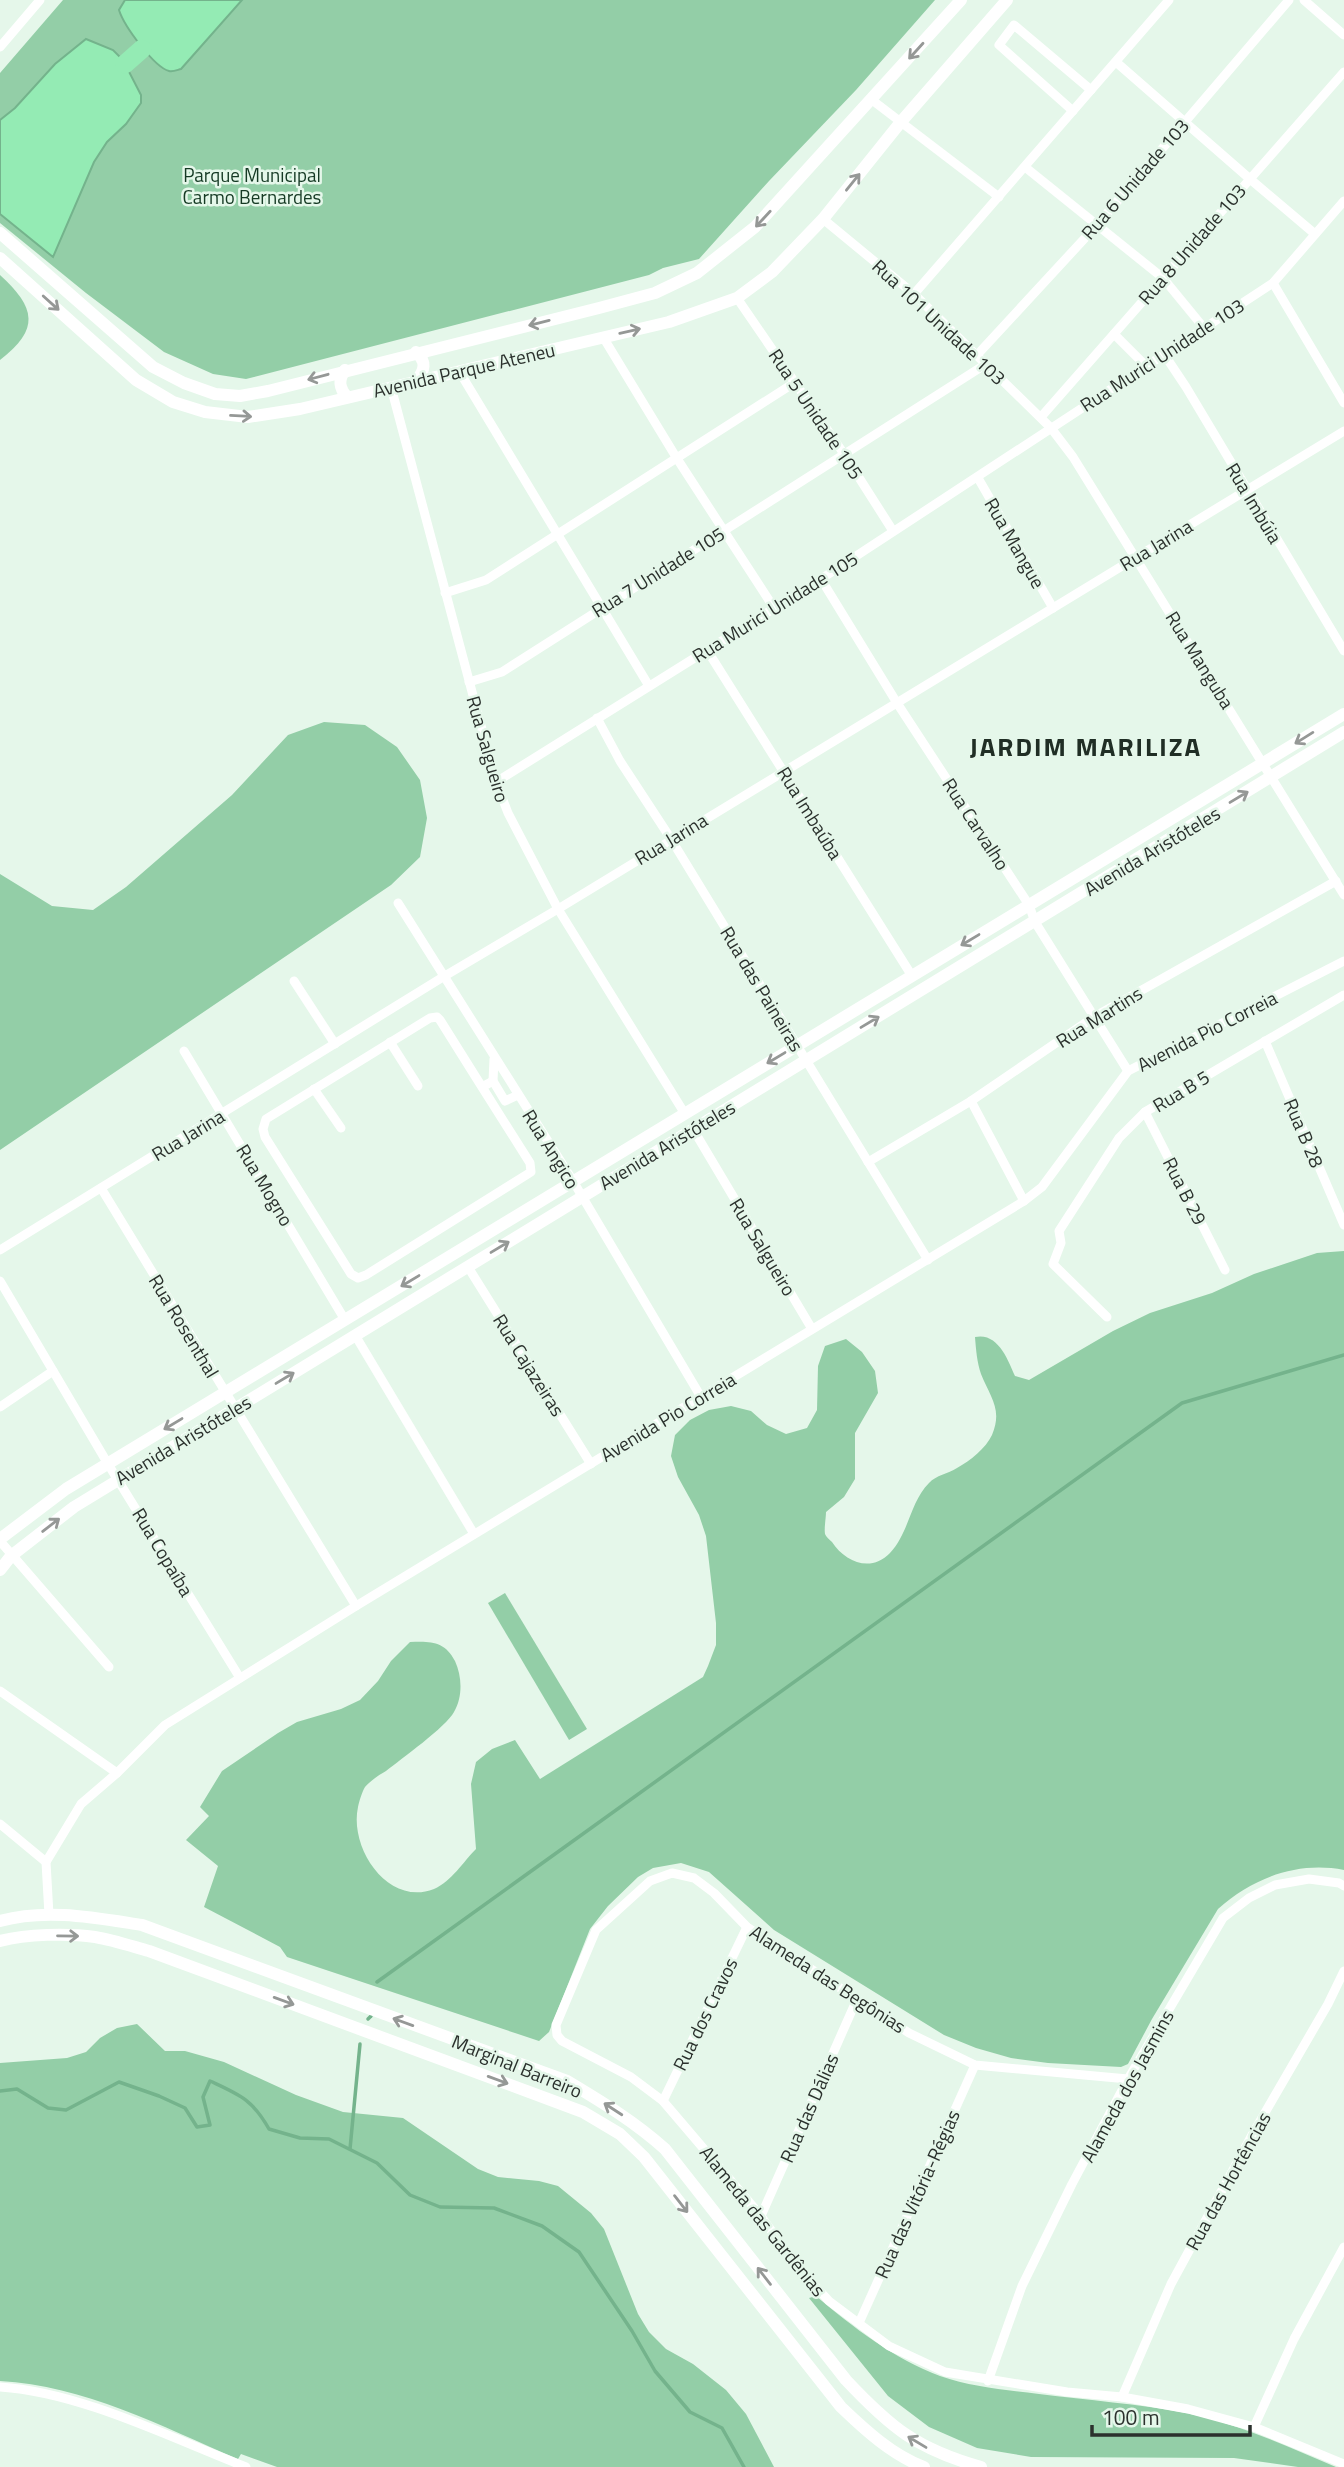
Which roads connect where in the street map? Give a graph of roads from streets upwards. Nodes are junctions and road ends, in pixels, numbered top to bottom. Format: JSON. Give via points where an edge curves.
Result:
{"nodes":[{"id":1,"x":40,"y":0,"type":"edge"},
{"id":2,"x":961,"y":0,"type":"edge"},
{"id":3,"x":1007,"y":0,"type":"edge"},
{"id":4,"x":1289,"y":0,"type":"edge"},
{"id":5,"x":1304,"y":0,"type":"edge"},
{"id":6,"x":1164,"y":2,"type":"edge"},
{"id":7,"x":1344,"y":35,"type":"edge"},
{"id":8,"x":0,"y":47,"type":"edge"},
{"id":9,"x":1116,"y":62,"type":"junction"},
{"id":10,"x":1344,"y":72,"type":"edge"},
{"id":11,"x":1091,"y":90,"type":"junction"},
{"id":12,"x":872,"y":100,"type":"junction"},
{"id":13,"x":1073,"y":111,"type":"junction"},
{"id":14,"x":1184,"y":122,"type":"junction"},
{"id":15,"x":901,"y":123,"type":"junction"},
{"id":16,"x":1025,"y":167,"type":"junction"},
{"id":17,"x":1250,"y":180,"type":"junction"},
{"id":18,"x":999,"y":197,"type":"junction"},
{"id":19,"x":1344,"y":201,"type":"edge"},
{"id":20,"x":823,"y":219,"type":"junction"},
{"id":21,"x":1097,"y":225,"type":"junction"},
{"id":22,"x":0,"y":233,"type":"edge"},
{"id":23,"x":1315,"y":234,"type":"junction"},
{"id":24,"x":0,"y":258,"type":"edge"},
{"id":25,"x":1163,"y":278,"type":"junction"},
{"id":26,"x":1273,"y":283,"type":"junction"},
{"id":27,"x":914,"y":294,"type":"junction"},
{"id":28,"x":737,"y":298,"type":"junction"},
{"id":29,"x":1204,"y":328,"type":"junction"},
{"id":30,"x":1114,"y":334,"type":"junction"},
{"id":31,"x":603,"y":337,"type":"junction"},
{"id":32,"x":416,"y":352,"type":"junction"},
{"id":33,"x":1164,"y":354,"type":"junction"},
{"id":34,"x":977,"y":355,"type":"junction"},
{"id":35,"x":986,"y":364,"type":"junction"},
{"id":36,"x":1146,"y":366,"type":"junction"},
{"id":37,"x":345,"y":370,"type":"junction"},
{"id":38,"x":459,"y":371,"type":"junction"},
{"id":39,"x":416,"y":381,"type":"junction"},
{"id":40,"x":794,"y":383,"type":"junction"},
{"id":41,"x":391,"y":387,"type":"junction"},
{"id":42,"x":347,"y":397,"type":"junction"},
{"id":43,"x":1344,"y":403,"type":"edge"},
{"id":44,"x":1041,"y":417,"type":"junction"},
{"id":45,"x":1051,"y":428,"type":"junction"},
{"id":46,"x":1344,"y":431,"type":"edge"},
{"id":47,"x":844,"y":454,"type":"junction"},
{"id":48,"x":676,"y":457,"type":"junction"},
{"id":49,"x":978,"y":478,"type":"junction"},
{"id":50,"x":1246,"y":491,"type":"junction"},
{"id":51,"x":724,"y":530,"type":"junction"},
{"id":52,"x":893,"y":531,"type":"junction"},
{"id":53,"x":557,"y":533,"type":"junction"},
{"id":54,"x":1136,"y":558,"type":"junction"},
{"id":55,"x":821,"y":579,"type":"junction"},
{"id":56,"x":445,"y":593,"type":"junction"},
{"id":57,"x":602,"y":608,"type":"junction"},
{"id":58,"x":774,"y":608,"type":"junction"},
{"id":59,"x":1053,"y":608,"type":"junction"},
{"id":60,"x":707,"y":650,"type":"junction"},
{"id":61,"x":1344,"y":651,"type":"edge"},
{"id":62,"x":469,"y":682,"type":"junction"},
{"id":63,"x":649,"y":686,"type":"junction"},
{"id":64,"x":897,"y":703,"type":"junction"},
{"id":65,"x":1344,"y":714,"type":"edge"},
{"id":66,"x":597,"y":718,"type":"junction"},
{"id":67,"x":1344,"y":732,"type":"edge"},
{"id":68,"x":1264,"y":763,"type":"junction"},
{"id":69,"x":784,"y":772,"type":"junction"},
{"id":70,"x":1273,"y":776,"type":"junction"},
{"id":71,"x":496,"y":782,"type":"junction"},
{"id":72,"x":671,"y":839,"type":"junction"},
{"id":73,"x":1336,"y":881,"type":"junction"},
{"id":74,"x":1344,"y":895,"type":"edge"},
{"id":75,"x":398,"y":903,"type":"dead end"},
{"id":76,"x":1028,"y":905,"type":"junction"},
{"id":77,"x":558,"y":909,"type":"junction"},
{"id":78,"x":1035,"y":922,"type":"junction"},
{"id":79,"x":1344,"y":961,"type":"edge"},
{"id":80,"x":443,"y":976,"type":"junction"},
{"id":81,"x":912,"y":976,"type":"junction"},
{"id":82,"x":294,"y":981,"type":"dead end"},
{"id":83,"x":1344,"y":995,"type":"edge"},
{"id":84,"x":1094,"y":1017,"type":"junction"},
{"id":85,"x":1265,"y":1041,"type":"junction"},
{"id":86,"x":390,"y":1042,"type":"junction"},
{"id":87,"x":335,"y":1044,"type":"junction"},
{"id":88,"x":797,"y":1045,"type":"junction"},
{"id":89,"x":184,"y":1051,"type":"dead end"},
{"id":90,"x":494,"y":1057,"type":"junction"},
{"id":91,"x":806,"y":1060,"type":"junction"},
{"id":92,"x":1128,"y":1071,"type":"junction"},
{"id":93,"x":493,"y":1081,"type":"junction"},
{"id":94,"x":418,"y":1086,"type":"dead end"},
{"id":95,"x":482,"y":1087,"type":"junction"},
{"id":96,"x":314,"y":1089,"type":"junction"},
{"id":97,"x":518,"y":1095,"type":"junction"},
{"id":98,"x":505,"y":1101,"type":"junction"},
{"id":99,"x":971,"y":1101,"type":"junction"},
{"id":100,"x":495,"y":1107,"type":"junction"},
{"id":101,"x":1145,"y":1112,"type":"junction"},
{"id":102,"x":223,"y":1114,"type":"junction"},
{"id":103,"x":685,"y":1114,"type":"junction"},
{"id":104,"x":341,"y":1128,"type":"dead end"},
{"id":105,"x":693,"y":1129,"type":"junction"},
{"id":106,"x":868,"y":1162,"type":"junction"},
{"id":107,"x":573,"y":1181,"type":"junction"},
{"id":108,"x":101,"y":1188,"type":"junction"},
{"id":109,"x":581,"y":1197,"type":"junction"},
{"id":110,"x":1024,"y":1201,"type":"junction"},
{"id":111,"x":1344,"y":1225,"type":"edge"},
{"id":112,"x":0,"y":1250,"type":"edge"},
{"id":113,"x":928,"y":1259,"type":"junction"},
{"id":114,"x":468,"y":1267,"type":"junction"},
{"id":115,"x":1225,"y":1270,"type":"dead end"},
{"id":116,"x":0,"y":1281,"type":"edge"},
{"id":117,"x":1107,"y":1317,"type":"dead end"},
{"id":118,"x":345,"y":1320,"type":"junction"},
{"id":119,"x":812,"y":1329,"type":"junction"},
{"id":120,"x":355,"y":1335,"type":"junction"},
{"id":121,"x":54,"y":1371,"type":"junction"},
{"id":122,"x":225,"y":1393,"type":"junction"},
{"id":123,"x":701,"y":1397,"type":"junction"},
{"id":124,"x":0,"y":1407,"type":"edge"},
{"id":125,"x":236,"y":1408,"type":"junction"},
{"id":126,"x":108,"y":1464,"type":"junction"},
{"id":127,"x":591,"y":1464,"type":"junction"},
{"id":128,"x":119,"y":1479,"type":"junction"},
{"id":129,"x":474,"y":1535,"type":"junction"},
{"id":130,"x":0,"y":1540,"type":"edge"},
{"id":131,"x":11,"y":1556,"type":"junction"},
{"id":132,"x":0,"y":1570,"type":"edge"},
{"id":133,"x":356,"y":1606,"type":"junction"},
{"id":134,"x":109,"y":1667,"type":"dead end"},
{"id":135,"x":240,"y":1678,"type":"junction"},
{"id":136,"x":0,"y":1691,"type":"edge"},
{"id":137,"x":117,"y":1773,"type":"junction"},
{"id":138,"x":0,"y":1824,"type":"edge"},
{"id":139,"x":47,"y":1862,"type":"junction"},
{"id":140,"x":1344,"y":1886,"type":"edge"},
{"id":141,"x":49,"y":1915,"type":"junction"},
{"id":142,"x":0,"y":1921,"type":"edge"},
{"id":143,"x":747,"y":1927,"type":"junction"},
{"id":144,"x":0,"y":1941,"type":"edge"},
{"id":145,"x":1344,"y":1970,"type":"edge"},
{"id":146,"x":857,"y":1999,"type":"junction"},
{"id":147,"x":562,"y":2041,"type":"joint"},
{"id":148,"x":975,"y":2065,"type":"junction"},
{"id":149,"x":1128,"y":2079,"type":"junction"},
{"id":150,"x":663,"y":2101,"type":"junction"},
{"id":151,"x":761,"y":2216,"type":"junction"},
{"id":152,"x":1344,"y":2247,"type":"edge"},
{"id":153,"x":859,"y":2323,"type":"junction"},
{"id":154,"x":988,"y":2381,"type":"junction"},
{"id":155,"x":0,"y":2387,"type":"edge"},
{"id":156,"x":1122,"y":2397,"type":"junction"},
{"id":157,"x":1254,"y":2427,"type":"junction"},
{"id":158,"x":1344,"y":2465,"type":"edge"},
{"id":159,"x":246,"y":2467,"type":"edge"},
{"id":160,"x":924,"y":2467,"type":"edge"},
{"id":161,"x":981,"y":2467,"type":"edge"}],
"edges":[{"from":1,"to":8,"type":"street"},
{"from":2,"to":12,"type":"street","name":"Avenida Parque Ateneu","one_way":true},
{"from":3,"to":15,"type":"street","name":"Avenida Parque Ateneu"},
{"from":4,"to":14,"type":"street","name":"Rua 6 Unidade 103"},
{"from":5,"to":7,"type":"street"},
{"from":6,"to":9,"type":"street"},
{"from":9,"to":11,"type":"street"},
{"from":9,"to":14,"type":"street"},
{"from":10,"to":17,"type":"street","name":"Rua 8 Unidade 103"},
{"from":11,"to":13,"type":"street"},
{"from":11,"to":13,"type":"street","via":[[1014,25],[999,45]]},
{"from":12,"to":15,"type":"street"},
{"from":12,"to":32,"type":"street","name":"Avenida Parque Ateneu","one_way":true,"via":[[755,227],[697,274],[655,293]]},
{"from":13,"to":16,"type":"street"},
{"from":14,"to":17,"type":"street"},
{"from":14,"to":21,"type":"street","name":"Rua 6 Unidade 103"},
{"from":15,"to":18,"type":"street"},
{"from":20,"to":15,"type":"street","name":"Avenida Parque Ateneu","one_way":true},
{"from":16,"to":18,"type":"street"},
{"from":16,"to":21,"type":"street"},
{"from":17,"to":23,"type":"street"},
{"from":17,"to":25,"type":"street","name":"Rua 8 Unidade 103"},
{"from":18,"to":27,"type":"street"},
{"from":19,"to":23,"type":"street","name":"Rua Murici Unidade 103"},
{"from":20,"to":27,"type":"street","name":"Rua 101 Unidade 103"},
{"from":20,"to":28,"type":"street","name":"Avenida Parque Ateneu","via":[[772,272]]},
{"from":21,"to":25,"type":"street"},
{"from":21,"to":34,"type":"street","name":"Rua 6 Unidade 103"},
{"from":37,"to":22,"type":"street","name":"Avenida Parque Ateneu","one_way":true,"via":[[240,396],[215,394],[184,383],[153,367]]},
{"from":23,"to":26,"type":"street","name":"Rua Murici Unidade 103"},
{"from":24,"to":42,"type":"street","name":"Avenida Parque Ateneu","one_way":true,"via":[[136,380],[173,401],[205,412],[248,417]]},
{"from":25,"to":29,"type":"street"},
{"from":25,"to":30,"type":"street","name":"Rua 8 Unidade 103"},
{"from":26,"to":29,"type":"street","name":"Rua Murici Unidade 103"},
{"from":26,"to":43,"type":"street"},
{"from":27,"to":34,"type":"street","name":"Rua 101 Unidade 103"},
{"from":31,"to":28,"type":"street","name":"Avenida Parque Ateneu","one_way":true,"via":[[669,322]]},
{"from":28,"to":40,"type":"street","name":"Rua 5 Unidade 105"},
{"from":29,"to":33,"type":"street","name":"Rua Murici Unidade 103"},
{"from":30,"to":36,"type":"street"},
{"from":30,"to":44,"type":"street","name":"Rua 8 Unidade 103"},
{"from":31,"to":38,"type":"street","name":"Avenida Parque Ateneu"},
{"from":31,"to":48,"type":"street"},
{"from":32,"to":37,"type":"street","name":"Avenida Parque Ateneu"},
{"from":32,"to":39,"type":"street","via":[[424,366]]},
{"from":33,"to":36,"type":"street","name":"Rua Murici Unidade 103"},
{"from":33,"to":50,"type":"street","name":"Rua Imbúia"},
{"from":34,"to":35,"type":"street","name":"Rua 101 Unidade 103"},
{"from":35,"to":44,"type":"street","name":"Rua 101 Unidade 103"},
{"from":35,"to":47,"type":"street","name":"Rua 7 Unidade 105"},
{"from":36,"to":45,"type":"street","name":"Rua Murici Unidade 103"},
{"from":37,"to":42,"type":"street","via":[[340,383]]},
{"from":38,"to":39,"type":"street","name":"Avenida Parque Ateneu"},
{"from":38,"to":53,"type":"street"},
{"from":39,"to":41,"type":"street","name":"Avenida Parque Ateneu"},
{"from":40,"to":47,"type":"street","name":"Rua 5 Unidade 105"},
{"from":40,"to":48,"type":"street"},
{"from":41,"to":42,"type":"street","name":"Avenida Parque Ateneu"},
{"from":41,"to":56,"type":"street","name":"Rua Salgueiro"},
{"from":44,"to":45,"type":"street","name":"Rua 101 Unidade 103"},
{"from":45,"to":49,"type":"street","name":"Rua Murici Unidade 105"},
{"from":45,"to":54,"type":"street","name":"Rua Manguba"},
{"from":46,"to":50,"type":"street","name":"Rua Jarina"},
{"from":47,"to":51,"type":"street","name":"Rua 7 Unidade 105"},
{"from":47,"to":52,"type":"street","name":"Rua 5 Unidade 105"},
{"from":48,"to":51,"type":"street"},
{"from":48,"to":53,"type":"street"},
{"from":49,"to":52,"type":"street","name":"Rua Murici Unidade 105"},
{"from":49,"to":59,"type":"street","name":"Rua Mangue"},
{"from":50,"to":54,"type":"street","name":"Rua Jarina"},
{"from":50,"to":61,"type":"street","name":"Rua Imbúia"},
{"from":51,"to":57,"type":"street","name":"Rua 7 Unidade 105"},
{"from":51,"to":58,"type":"street"},
{"from":52,"to":55,"type":"street","name":"Rua Murici Unidade 105"},
{"from":53,"to":56,"type":"street","via":[[486,580]]},
{"from":53,"to":57,"type":"street"},
{"from":54,"to":59,"type":"street","name":"Rua Jarina"},
{"from":54,"to":68,"type":"street","name":"Rua Manguba"},
{"from":55,"to":58,"type":"street","name":"Rua Murici Unidade 105"},
{"from":55,"to":64,"type":"street","name":"Rua Carvalho"},
{"from":56,"to":62,"type":"street","name":"Rua Salgueiro"},
{"from":57,"to":62,"type":"street","name":"Rua 7 Unidade 105","via":[[502,672]]},
{"from":57,"to":63,"type":"street"},
{"from":58,"to":60,"type":"street","name":"Rua Murici Unidade 105"},
{"from":59,"to":64,"type":"street","name":"Rua Jarina"},
{"from":60,"to":63,"type":"street","name":"Rua Murici Unidade 105"},
{"from":60,"to":69,"type":"street","name":"Rua Imbaúba"},
{"from":62,"to":71,"type":"street","name":"Rua Salgueiro"},
{"from":63,"to":66,"type":"street","name":"Rua Murici Unidade 105"},
{"from":64,"to":69,"type":"street","name":"Rua Jarina"},
{"from":64,"to":76,"type":"street","name":"Rua Carvalho"},
{"from":65,"to":68,"type":"street","name":"Avenida Aristóteles","one_way":true},
{"from":66,"to":71,"type":"street","name":"Rua Murici Unidade 105"},
{"from":66,"to":72,"type":"street","name":"Rua das Paineiras"},
{"from":67,"to":70,"type":"street","name":"Avenida Aristóteles"},
{"from":68,"to":70,"type":"street","name":"Rua Manguba"},
{"from":68,"to":76,"type":"street","name":"Avenida Aristóteles"},
{"from":69,"to":72,"type":"street","name":"Rua Jarina"},
{"from":69,"to":81,"type":"street","name":"Rua Imbaúba"},
{"from":70,"to":73,"type":"street","name":"Rua Manguba"},
{"from":78,"to":70,"type":"street","name":"Avenida Aristóteles","one_way":true},
{"from":71,"to":77,"type":"street","name":"Rua Salgueiro"},
{"from":72,"to":77,"type":"street","name":"Rua Jarina"},
{"from":72,"to":88,"type":"street","name":"Rua das Paineiras"},
{"from":73,"to":74,"type":"street","name":"Rua Manguba"},
{"from":73,"to":84,"type":"street","name":"Rua Martins"},
{"from":75,"to":80,"type":"street","name":"Rua Angico"},
{"from":76,"to":78,"type":"street","name":"Rua Carvalho"},
{"from":76,"to":81,"type":"street","name":"Avenida Aristóteles","one_way":true},
{"from":77,"to":80,"type":"street","name":"Rua Jarina"},
{"from":77,"to":103,"type":"street","name":"Rua Salgueiro"},
{"from":78,"to":84,"type":"street","name":"Rua Carvalho"},
{"from":91,"to":78,"type":"street","name":"Avenida Aristóteles","one_way":true},
{"from":79,"to":92,"type":"street","name":"Avenida Pio Correia"},
{"from":80,"to":87,"type":"street","name":"Rua Jarina"},
{"from":80,"to":90,"type":"street","name":"Rua Angico"},
{"from":81,"to":88,"type":"street","name":"Avenida Aristóteles"},
{"from":82,"to":87,"type":"street"},
{"from":83,"to":85,"type":"street","name":"Rua B 5"},
{"from":84,"to":92,"type":"street","name":"Rua Carvalho"},
{"from":84,"to":99,"type":"street","name":"Rua Martins"},
{"from":85,"to":101,"type":"street","name":"Rua B 5"},
{"from":85,"to":111,"type":"street","name":"Rua B 28"},
{"from":86,"to":94,"type":"street"},
{"from":86,"to":95,"type":"street","via":[[437,1017]]},
{"from":86,"to":96,"type":"street"},
{"from":87,"to":102,"type":"street","name":"Rua Jarina"},
{"from":88,"to":91,"type":"street","name":"Rua das Paineiras"},
{"from":88,"to":103,"type":"street","name":"Avenida Aristóteles","one_way":true},
{"from":89,"to":102,"type":"street","name":"Rua Mogno"},
{"from":90,"to":93,"type":"street"},
{"from":90,"to":97,"type":"street","name":"Rua Angico"},
{"from":91,"to":105,"type":"street","name":"Avenida Aristóteles"},
{"from":91,"to":106,"type":"street","name":"Rua das Paineiras"},
{"from":92,"to":110,"type":"street","name":"Avenida Pio Correia","via":[[1042,1187]]},
{"from":93,"to":95,"type":"street"},
{"from":93,"to":98,"type":"street"},
{"from":95,"to":100,"type":"street"},
{"from":96,"to":100,"type":"street","via":[[266,1119],[263,1129],[351,1274],[358,1278],[528,1175],[532,1167]]},
{"from":96,"to":104,"type":"street"},
{"from":97,"to":98,"type":"street"},
{"from":97,"to":107,"type":"street","name":"Rua Angico"},
{"from":98,"to":100,"type":"street"},
{"from":99,"to":106,"type":"street","name":"Rua Martins"},
{"from":99,"to":110,"type":"street"},
{"from":101,"to":115,"type":"street","name":"Rua B 29"},
{"from":101,"to":117,"type":"street","name":"Rua B 5","via":[[1119,1138],[1059,1231],[1061,1243],[1052,1264]]},
{"from":102,"to":108,"type":"street","name":"Rua Jarina"},
{"from":102,"to":118,"type":"street","name":"Rua Mogno"},
{"from":103,"to":107,"type":"street","name":"Avenida Aristóteles"},
{"from":105,"to":109,"type":"street","name":"Avenida Aristóteles"},
{"from":105,"to":119,"type":"street","name":"Rua Salgueiro"},
{"from":106,"to":113,"type":"street","name":"Rua das Paineiras"},
{"from":107,"to":109,"type":"street","name":"Rua Angico"},
{"from":107,"to":118,"type":"street","name":"Avenida Aristóteles","one_way":true},
{"from":108,"to":112,"type":"street","name":"Rua Jarina"},
{"from":108,"to":122,"type":"street","name":"Rua Rosenthal"},
{"from":114,"to":109,"type":"street","name":"Avenida Aristóteles","one_way":true},
{"from":109,"to":123,"type":"street","name":"Rua Angico"},
{"from":110,"to":113,"type":"street","name":"Avenida Pio Correia"},
{"from":113,"to":119,"type":"street","name":"Avenida Pio Correia"},
{"from":114,"to":120,"type":"street","name":"Avenida Aristóteles"},
{"from":114,"to":127,"type":"street","name":"Rua Cajazeiras"},
{"from":116,"to":121,"type":"street","name":"Rua Copaíba"},
{"from":118,"to":122,"type":"street","name":"Avenida Aristóteles"},
{"from":119,"to":123,"type":"street","name":"Avenida Pio Correia"},
{"from":125,"to":120,"type":"street","name":"Avenida Aristóteles","one_way":true},
{"from":120,"to":129,"type":"street"},
{"from":121,"to":124,"type":"street"},
{"from":121,"to":126,"type":"street","name":"Rua Copaíba"},
{"from":122,"to":125,"type":"street","name":"Rua Rosenthal"},
{"from":122,"to":126,"type":"street","name":"Avenida Aristóteles","one_way":true},
{"from":123,"to":127,"type":"street","name":"Avenida Pio Correia"},
{"from":125,"to":128,"type":"street","name":"Avenida Aristóteles"},
{"from":125,"to":133,"type":"street","name":"Rua Rosenthal"},
{"from":126,"to":128,"type":"street","name":"Rua Copaíba"},
{"from":126,"to":130,"type":"street","name":"Avenida Aristóteles","via":[[66,1489]]},
{"from":127,"to":129,"type":"street","name":"Avenida Pio Correia"},
{"from":131,"to":128,"type":"street","name":"Avenida Aristóteles","one_way":true},
{"from":128,"to":135,"type":"street","name":"Rua Copaíba"},
{"from":129,"to":133,"type":"street","name":"Avenida Pio Correia"},
{"from":130,"to":131,"type":"street"},
{"from":131,"to":132,"type":"street","name":"Avenida Aristóteles"},
{"from":131,"to":134,"type":"street"},
{"from":133,"to":135,"type":"street","name":"Avenida Pio Correia"},
{"from":135,"to":137,"type":"street","name":"Avenida Pio Correia","via":[[166,1724]]},
{"from":136,"to":137,"type":"street"},
{"from":137,"to":139,"type":"street","name":"Avenida Pio Correia","via":[[81,1804]]},
{"from":138,"to":139,"type":"street"},
{"from":139,"to":141,"type":"street"},
{"from":140,"to":149,"type":"street","name":"Alameda dos Jasmins","via":[[1309,1880],[1275,1885],[1223,1918]]},
{"from":141,"to":142,"type":"street","name":"Marginal Barreiro"},
{"from":161,"to":141,"type":"street","name":"Marginal Barreiro","one_way":true,"via":[[922,2446],[872,2408],[665,2149],[613,2108],[567,2081],[142,1925]]},
{"from":143,"to":146,"type":"street","name":"Alameda das Begônias"},
{"from":143,"to":147,"type":"street","name":"Alameda das Begônias","via":[[694,1878],[672,1873],[650,1881],[596,1930],[556,2025]]},
{"from":143,"to":150,"type":"street","name":"Rua dos Cravos"},
{"from":144,"to":160,"type":"street","name":"Marginal Barreiro","one_way":true,"via":[[94,1937],[149,1951],[583,2112],[620,2134],[644,2157],[841,2407],[864,2430]]},
{"from":145,"to":156,"type":"street","name":"Rua das Hortências","via":[[1171,2284]]},
{"from":146,"to":148,"type":"street","name":"Alameda das Begônias","via":[[909,2033]]},
{"from":146,"to":151,"type":"street","name":"Rua das Dálias"},
{"from":147,"to":150,"type":"street","name":"Alameda das Gardênias","via":[[631,2077]]},
{"from":148,"to":149,"type":"street","name":"Alameda das Begônias"},
{"from":148,"to":153,"type":"street","name":"Rua das Vitória-Régias"},
{"from":149,"to":154,"type":"street","name":"Alameda dos Jasmins","via":[[1022,2286]]},
{"from":150,"to":151,"type":"street","name":"Alameda das Gardênias"},
{"from":151,"to":153,"type":"street","name":"Alameda das Gardênias","via":[[796,2265],[829,2301]]},
{"from":152,"to":157,"type":"street","via":[[1294,2339]]},
{"from":153,"to":154,"type":"street","name":"Alameda das Gardênias","via":[[889,2346],[945,2372]]},
{"from":154,"to":156,"type":"street","name":"Alameda das Gardênias"},
{"from":155,"to":159,"type":"street","via":[[84,2403]]},
{"from":156,"to":157,"type":"street","name":"Alameda das Gardênias"},
{"from":157,"to":158,"type":"street","name":"Alameda das Gardênias"}]}
